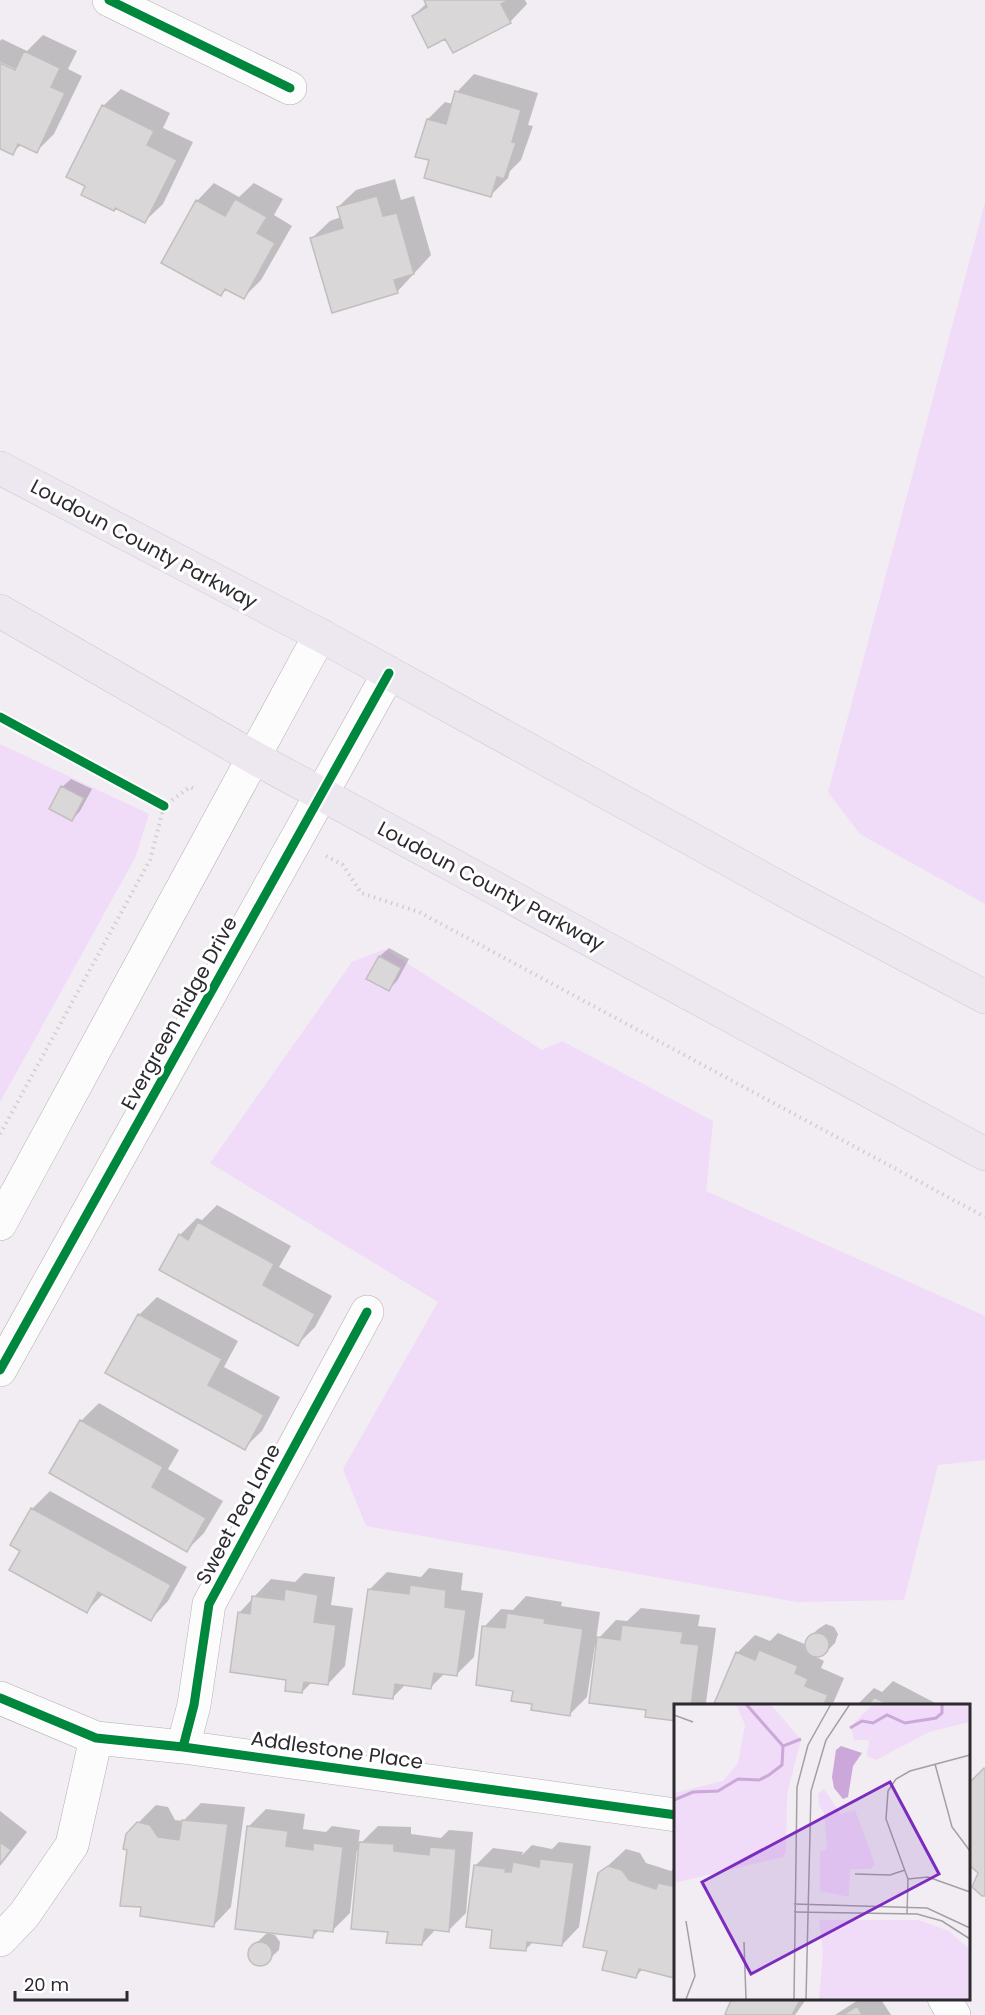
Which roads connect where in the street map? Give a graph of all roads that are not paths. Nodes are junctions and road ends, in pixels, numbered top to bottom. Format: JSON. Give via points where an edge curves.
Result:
{"nodes":[{"id":1,"x":109,"y":0,"type":"edge"},
{"id":2,"x":290,"y":88,"type":"dead end"},
{"id":3,"x":0,"y":468,"type":"edge"},
{"id":4,"x":0,"y":611,"type":"edge"},
{"id":5,"x":320,"y":635,"type":"junction"},
{"id":6,"x":389,"y":673,"type":"junction"},
{"id":7,"x":253,"y":756,"type":"junction"},
{"id":8,"x":321,"y":794,"type":"junction"},
{"id":9,"x":985,"y":997,"type":"edge"},
{"id":10,"x":985,"y":1154,"type":"edge"},
{"id":11,"x":0,"y":1224,"type":"edge"},
{"id":12,"x":367,"y":1312,"type":"dead end"},
{"id":13,"x":0,"y":1370,"type":"edge"},
{"id":14,"x":0,"y":1698,"type":"edge"},
{"id":15,"x":96,"y":1738,"type":"junction"},
{"id":16,"x":183,"y":1748,"type":"junction"},
{"id":17,"x":674,"y":1815,"type":"edge"},
{"id":18,"x":0,"y":1940,"type":"edge"},
{"id":19,"x":945,"y":2000,"type":"edge"},
{"id":20,"x":954,"y":2015,"type":"edge"}],
"edges":[{"from":1,"to":2,"type":"street"},
{"from":3,"to":5,"type":"main road","name":"Loudoun County Parkway"},
{"from":4,"to":7,"type":"main road","name":"Loudoun County Parkway"},
{"from":5,"to":6,"type":"main road","name":"Loudoun County Parkway"},
{"from":5,"to":7,"type":"street"},
{"from":6,"to":8,"type":"street","name":"Evergreen Ridge Drive"},
{"from":6,"to":9,"type":"main road","name":"Loudoun County Parkway"},
{"from":7,"to":8,"type":"main road","name":"Loudoun County Parkway"},
{"from":7,"to":11,"type":"street"},
{"from":8,"to":10,"type":"main road","name":"Loudoun County Parkway"},
{"from":8,"to":13,"type":"street","name":"Evergreen Ridge Drive"},
{"from":12,"to":16,"type":"street","name":"Sweet Pea Lane","via":[[209,1604],[194,1705]]},
{"from":14,"to":15,"type":"street","name":"Addlestone Place"},
{"from":15,"to":16,"type":"street","name":"Addlestone Place"},
{"from":15,"to":18,"type":"street","via":[[72,1845],[24,1915]]},
{"from":16,"to":17,"type":"street","name":"Addlestone Place"},
{"from":19,"to":20,"type":"street"}]}
